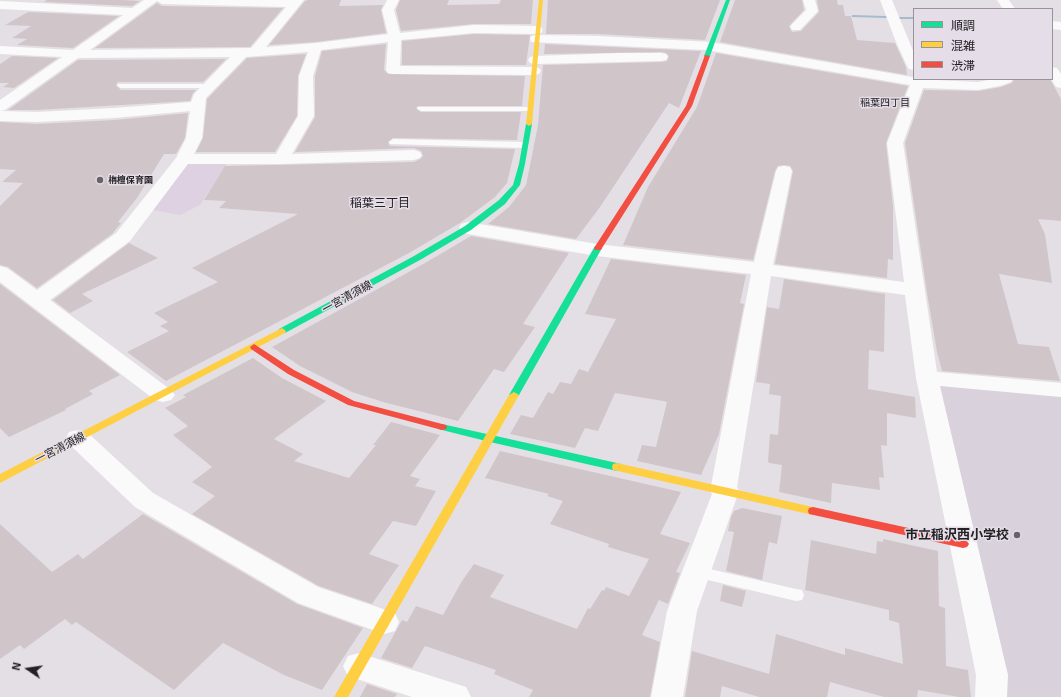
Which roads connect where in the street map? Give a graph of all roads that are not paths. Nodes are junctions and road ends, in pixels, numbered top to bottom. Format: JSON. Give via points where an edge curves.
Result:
{"nodes":[{"id":1,"x":75,"y":0,"type":"edge"},
{"id":2,"x":152,"y":0,"type":"edge"},
{"id":3,"x":162,"y":0,"type":"edge"},
{"id":4,"x":393,"y":0,"type":"edge"},
{"id":5,"x":541,"y":0,"type":"edge"},
{"id":6,"x":728,"y":0,"type":"edge"},
{"id":7,"x":809,"y":0,"type":"edge"},
{"id":8,"x":886,"y":0,"type":"edge"},
{"id":9,"x":297,"y":2,"type":"edge"},
{"id":10,"x":2,"y":4,"type":"edge"},
{"id":11,"x":62,"y":8,"type":"junction"},
{"id":12,"x":135,"y":12,"type":"junction"},
{"id":13,"x":796,"y":27,"type":"dead end"},
{"id":14,"x":536,"y":34,"type":"junction"},
{"id":15,"x":395,"y":38,"type":"junction"},
{"id":16,"x":316,"y":47,"type":"junction"},
{"id":17,"x":0,"y":50,"type":"edge"},
{"id":18,"x":710,"y":50,"type":"junction"},
{"id":19,"x":248,"y":52,"type":"junction"},
{"id":20,"x":76,"y":54,"type":"junction"},
{"id":21,"x":675,"y":58,"type":"dead end"},
{"id":22,"x":691,"y":58,"type":"dead end"},
{"id":23,"x":534,"y":66,"type":"junction"},
{"id":24,"x":913,"y":68,"type":"edge"},
{"id":25,"x":1053,"y":72,"type":"edge"},
{"id":26,"x":913,"y":77,"type":"edge"},
{"id":27,"x":916,"y":80,"type":"edge"},
{"id":28,"x":932,"y":80,"type":"edge"},
{"id":29,"x":1003,"y":80,"type":"edge"},
{"id":30,"x":1061,"y":84,"type":"edge"},
{"id":31,"x":121,"y":86,"type":"dead end"},
{"id":32,"x":210,"y":86,"type":"junction"},
{"id":33,"x":197,"y":106,"type":"junction"},
{"id":34,"x":0,"y":107,"type":"edge"},
{"id":35,"x":421,"y":109,"type":"dead end"},
{"id":36,"x":530,"y":109,"type":"junction"},
{"id":37,"x":0,"y":116,"type":"edge"},
{"id":38,"x":393,"y":142,"type":"dead end"},
{"id":39,"x":526,"y":145,"type":"junction"},
{"id":40,"x":414,"y":155,"type":"dead end"},
{"id":41,"x":183,"y":159,"type":"junction"},
{"id":42,"x":281,"y":159,"type":"junction"},
{"id":43,"x":784,"y":171,"type":"dead end"},
{"id":44,"x":468,"y":228,"type":"junction"},
{"id":45,"x":597,"y":250,"type":"junction"},
{"id":46,"x":762,"y":268,"type":"junction"},
{"id":47,"x":0,"y":272,"type":"edge"},
{"id":48,"x":916,"y":290,"type":"junction"},
{"id":49,"x":38,"y":299,"type":"junction"},
{"id":50,"x":254,"y":348,"type":"junction"},
{"id":51,"x":927,"y":378,"type":"junction"},
{"id":52,"x":1061,"y":390,"type":"edge"},
{"id":53,"x":163,"y":394,"type":"junction"},
{"id":54,"x":78,"y":438,"type":"junction"},
{"id":55,"x":490,"y":439,"type":"junction"},
{"id":56,"x":2,"y":474,"type":"edge"},
{"id":57,"x":724,"y":491,"type":"junction"},
{"id":58,"x":963,"y":544,"type":"junction"},
{"id":59,"x":697,"y":572,"type":"junction"},
{"id":60,"x":796,"y":595,"type":"dead end"},
{"id":61,"x":384,"y":622,"type":"junction"},
{"id":62,"x":359,"y":666,"type":"junction"},
{"id":63,"x":341,"y":697,"type":"edge"},
{"id":64,"x":455,"y":697,"type":"edge"},
{"id":65,"x":667,"y":697,"type":"edge"},
{"id":66,"x":991,"y":697,"type":"edge"}],
"edges":[{"from":1,"to":11,"type":"street"},
{"from":2,"to":12,"type":"street"},
{"from":3,"to":9,"type":"street"},
{"from":4,"to":15,"type":"street","via":[[388,10]]},
{"from":5,"to":14,"type":"street","name":"一宮清須線"},
{"from":6,"to":18,"type":"street"},
{"from":7,"to":13,"type":"street","via":[[812,11]]},
{"from":8,"to":24,"type":"street"},
{"from":9,"to":19,"type":"street"},
{"from":10,"to":11,"type":"street"},
{"from":11,"to":12,"type":"street"},
{"from":12,"to":20,"type":"street"},
{"from":14,"to":15,"type":"street","via":[[468,30]]},
{"from":14,"to":18,"type":"street"},
{"from":14,"to":23,"type":"street","name":"一宮清須線"},
{"from":15,"to":16,"type":"street"},
{"from":15,"to":23,"type":"street","via":[[393,70]]},
{"from":16,"to":19,"type":"street"},
{"from":16,"to":42,"type":"street","via":[[306,76],[306,116]]},
{"from":17,"to":20,"type":"street"},
{"from":18,"to":22,"type":"street"},
{"from":18,"to":26,"type":"street"},
{"from":18,"to":45,"type":"street","via":[[689,106]]},
{"from":19,"to":20,"type":"street"},
{"from":19,"to":32,"type":"street"},
{"from":20,"to":34,"type":"street"},
{"from":21,"to":23,"type":"street","via":[[620,57]]},
{"from":23,"to":36,"type":"street","name":"一宮清須線"},
{"from":25,"to":30,"type":"street"},
{"from":27,"to":48,"type":"street","via":[[896,143]]},
{"from":28,"to":29,"type":"street","via":[[978,86]]},
{"from":31,"to":32,"type":"lane"},
{"from":32,"to":33,"type":"street","via":[[199,97]]},
{"from":33,"to":37,"type":"street","via":[[37,117]]},
{"from":33,"to":41,"type":"street","via":[[194,138]]},
{"from":35,"to":36,"type":"lane"},
{"from":36,"to":39,"type":"street","name":"一宮清須線"},
{"from":38,"to":39,"type":"lane"},
{"from":39,"to":44,"type":"street","name":"一宮清須線","via":[[516,185],[502,202]]},
{"from":40,"to":42,"type":"street"},
{"from":41,"to":42,"type":"street"},
{"from":41,"to":49,"type":"street","via":[[123,237]]},
{"from":43,"to":46,"type":"street"},
{"from":44,"to":45,"type":"street"},
{"from":44,"to":50,"type":"street","name":"一宮清須線"},
{"from":45,"to":46,"type":"street"},
{"from":45,"to":55,"type":"street"},
{"from":46,"to":48,"type":"street"},
{"from":46,"to":57,"type":"street"},
{"from":47,"to":49,"type":"street"},
{"from":48,"to":51,"type":"street"},
{"from":49,"to":53,"type":"street"},
{"from":50,"to":53,"type":"street","name":"一宮清須線"},
{"from":50,"to":55,"type":"street","via":[[291,372],[351,403]]},
{"from":51,"to":52,"type":"street"},
{"from":51,"to":58,"type":"street"},
{"from":53,"to":54,"type":"street","name":"一宮清須線"},
{"from":54,"to":56,"type":"street","name":"一宮清須線"},
{"from":54,"to":61,"type":"street","via":[[144,500],[308,595]]},
{"from":55,"to":57,"type":"street"},
{"from":55,"to":61,"type":"street"},
{"from":57,"to":58,"type":"street"},
{"from":57,"to":59,"type":"street"},
{"from":58,"to":66,"type":"street","via":[[992,675]]},
{"from":59,"to":60,"type":"lane"},
{"from":59,"to":65,"type":"street","via":[[682,611]]},
{"from":61,"to":62,"type":"street"},
{"from":62,"to":63,"type":"street"},
{"from":62,"to":64,"type":"street"}]}
